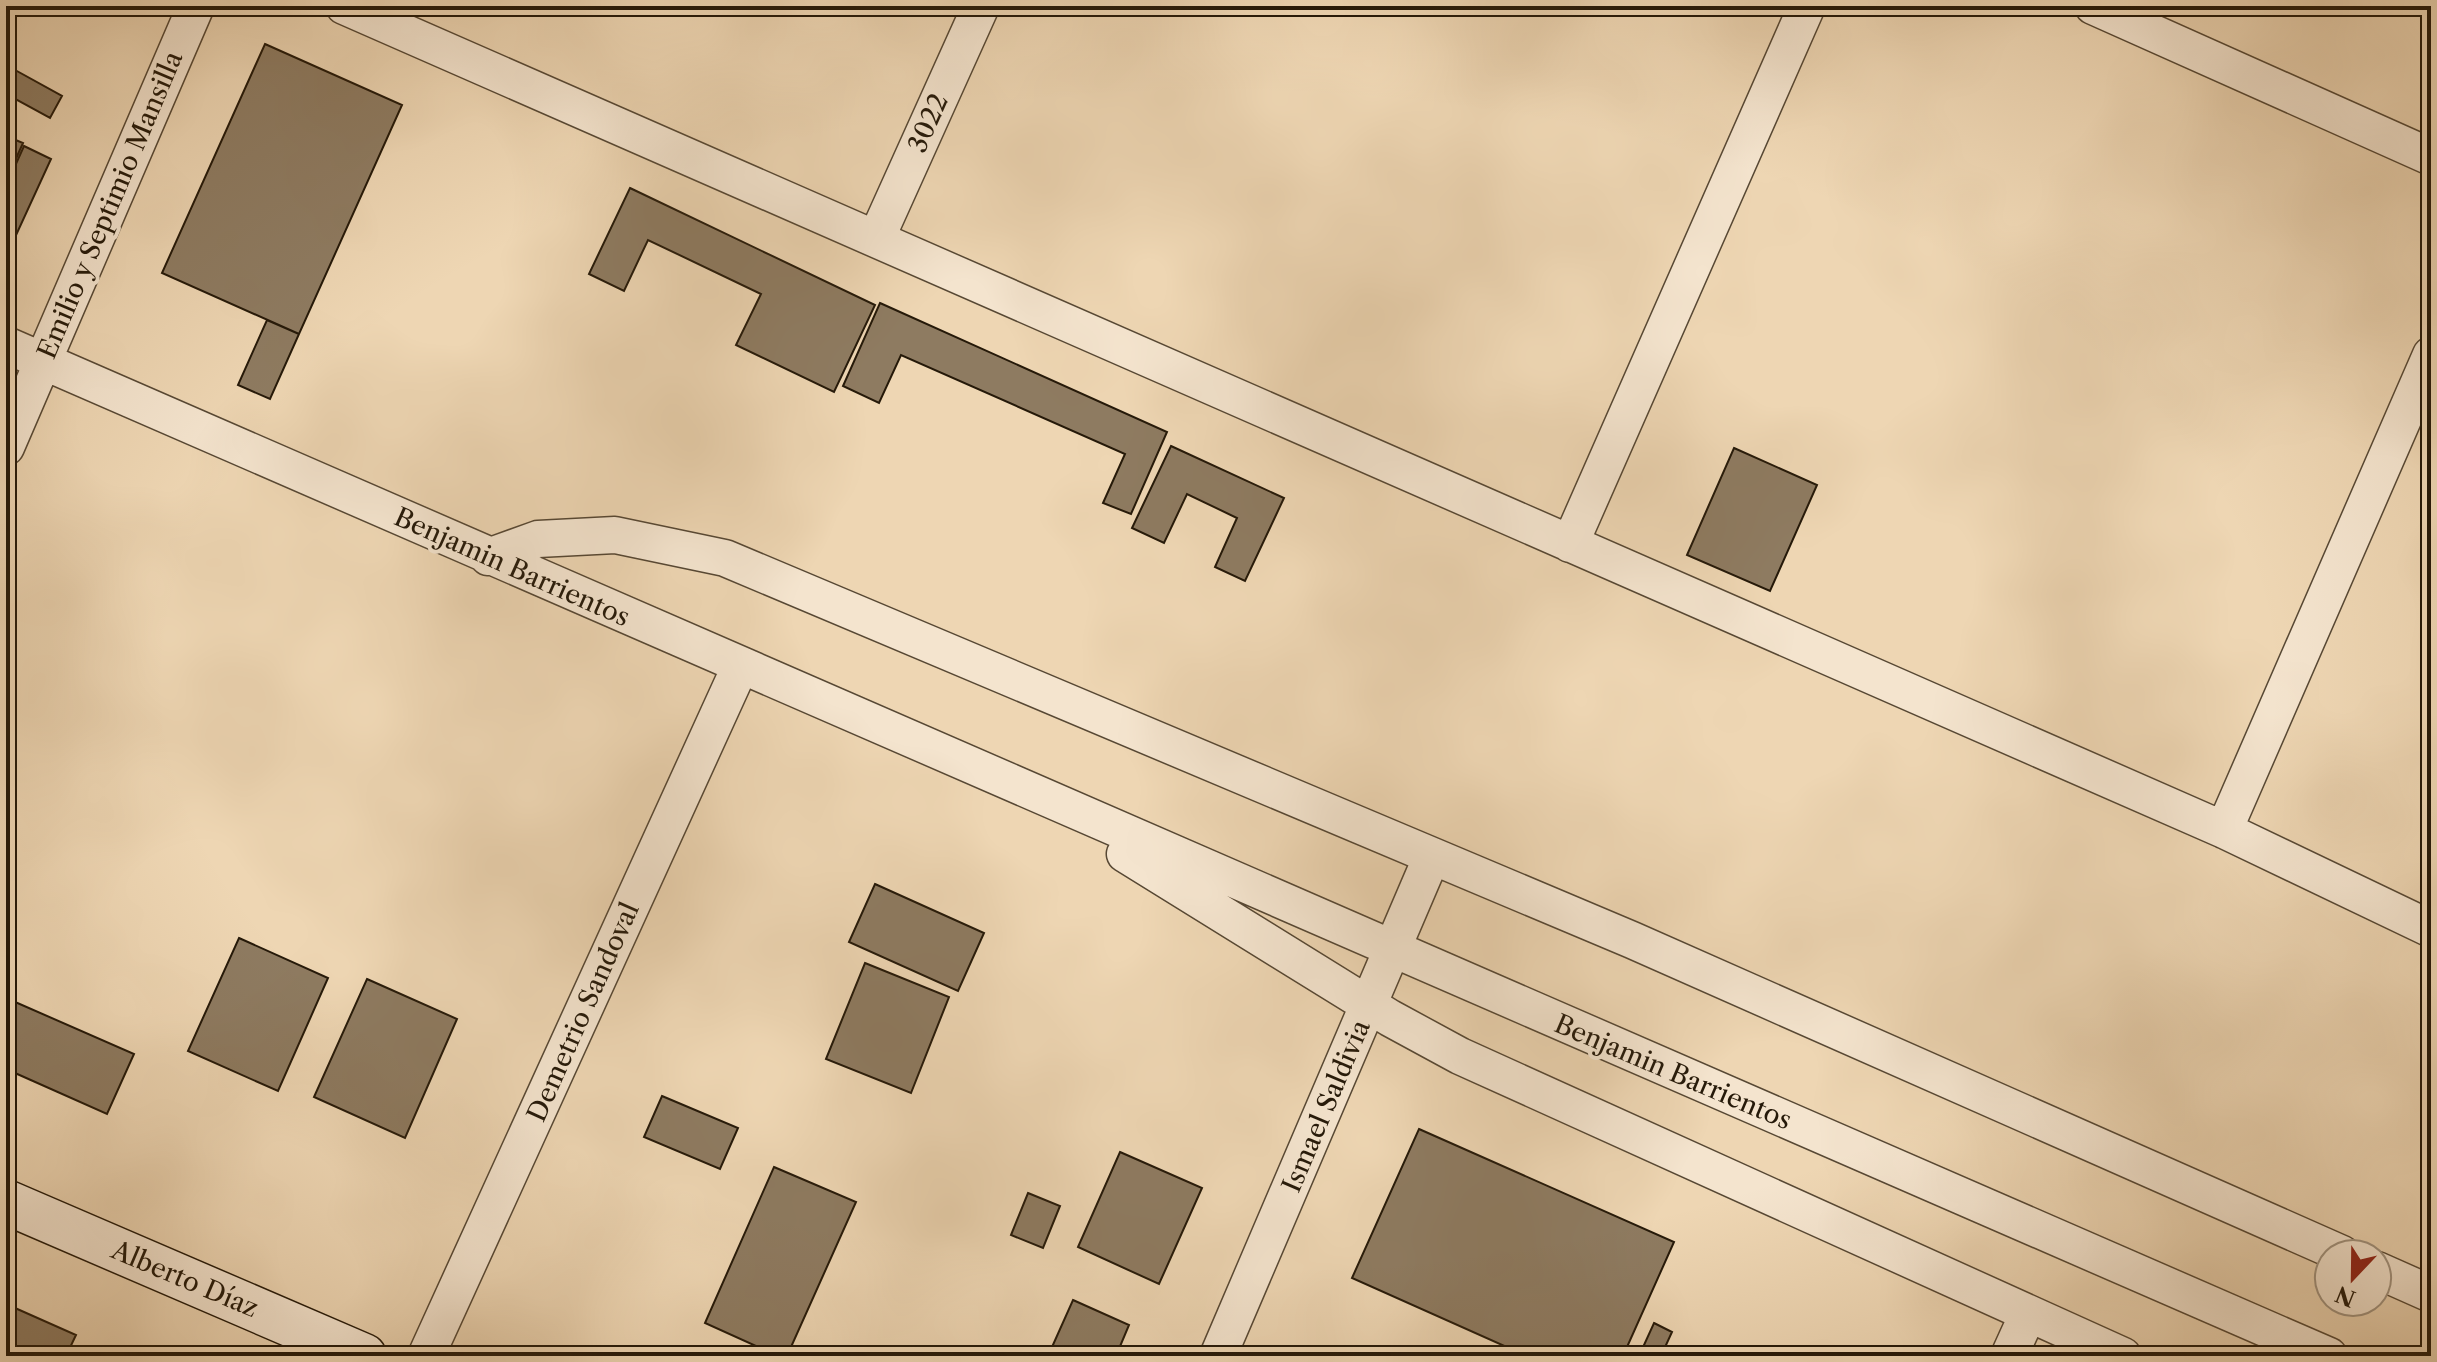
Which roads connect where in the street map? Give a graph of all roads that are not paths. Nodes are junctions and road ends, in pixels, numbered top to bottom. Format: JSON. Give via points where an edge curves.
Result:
{"nodes":[{"id":1,"x":196,"y":6,"type":"edge"},
{"id":2,"x":344,"y":6,"type":"edge"},
{"id":3,"x":981,"y":6,"type":"edge"},
{"id":4,"x":1807,"y":6,"type":"edge"},
{"id":5,"x":2093,"y":6,"type":"edge"},
{"id":6,"x":2431,"y":157,"type":"edge"},
{"id":7,"x":876,"y":239,"type":"junction"},
{"id":8,"x":6,"y":345,"type":"edge"},
{"id":9,"x":2431,"y":355,"type":"edge"},
{"id":10,"x":43,"y":362,"type":"junction"},
{"id":11,"x":6,"y":447,"type":"edge"},
{"id":12,"x":1570,"y":544,"type":"junction"},
{"id":13,"x":488,"y":557,"type":"junction"},
{"id":14,"x":740,"y":667,"type":"junction"},
{"id":15,"x":1018,"y":788,"type":"junction"},
{"id":16,"x":2224,"y":830,"type":"junction"},
{"id":17,"x":1432,"y":856,"type":"junction"},
{"id":18,"x":2431,"y":929,"type":"edge"},
{"id":19,"x":1392,"y":950,"type":"junction"},
{"id":20,"x":1369,"y":1005,"type":"junction"},
{"id":21,"x":6,"y":1202,"type":"edge"},
{"id":22,"x":2313,"y":1241,"type":"edge"},
{"id":23,"x":2393,"y":1277,"type":"edge"},
{"id":24,"x":2431,"y":1294,"type":"edge"},
{"id":25,"x":2028,"y":1314,"type":"junction"},
{"id":26,"x":364,"y":1356,"type":"edge"},
{"id":27,"x":426,"y":1356,"type":"edge"},
{"id":28,"x":1218,"y":1356,"type":"edge"},
{"id":29,"x":2009,"y":1356,"type":"edge"},
{"id":30,"x":2123,"y":1356,"type":"edge"},
{"id":31,"x":2329,"y":1356,"type":"edge"}],
"edges":[{"from":1,"to":10,"type":"street","name":"Emilio y Septimio Mansilla"},
{"from":2,"to":7,"type":"street"},
{"from":3,"to":7,"type":"street","name":"3022"},
{"from":4,"to":12,"type":"street"},
{"from":5,"to":6,"type":"street"},
{"from":7,"to":12,"type":"street"},
{"from":8,"to":10,"type":"street","name":"Benjamin Barrientos"},
{"from":9,"to":16,"type":"street"},
{"from":10,"to":11,"type":"street","name":"Emilio y Septimio Mansilla"},
{"from":10,"to":13,"type":"street","name":"Benjamin Barrientos"},
{"from":12,"to":16,"type":"street"},
{"from":13,"to":14,"type":"street","name":"Benjamin Barrientos"},
{"from":13,"to":17,"type":"street","via":[[538,539],[615,535],[725,558]]},
{"from":14,"to":15,"type":"street","name":"Benjamin Barrientos"},
{"from":14,"to":27,"type":"street","name":"Demetrio Sandoval"},
{"from":15,"to":19,"type":"street","name":"Benjamin Barrientos"},
{"from":15,"to":20,"type":"street","name":"Benjamin Barrientos"},
{"from":16,"to":18,"type":"street"},
{"from":17,"to":19,"type":"street","name":"Ismael Saldivia"},
{"from":17,"to":22,"type":"street"},
{"from":19,"to":20,"type":"street","name":"Ismael Saldivia"},
{"from":19,"to":31,"type":"street","name":"Benjamin Barrientos"},
{"from":20,"to":25,"type":"street","name":"Benjamin Barrientos","via":[[1460,1056]]},
{"from":20,"to":28,"type":"street","name":"Ismael Saldivia"},
{"from":21,"to":26,"type":"street","name":"Alberto Díaz"},
{"from":23,"to":24,"type":"street"},
{"from":25,"to":29,"type":"street"},
{"from":25,"to":30,"type":"street","name":"Benjamin Barrientos"}]}
